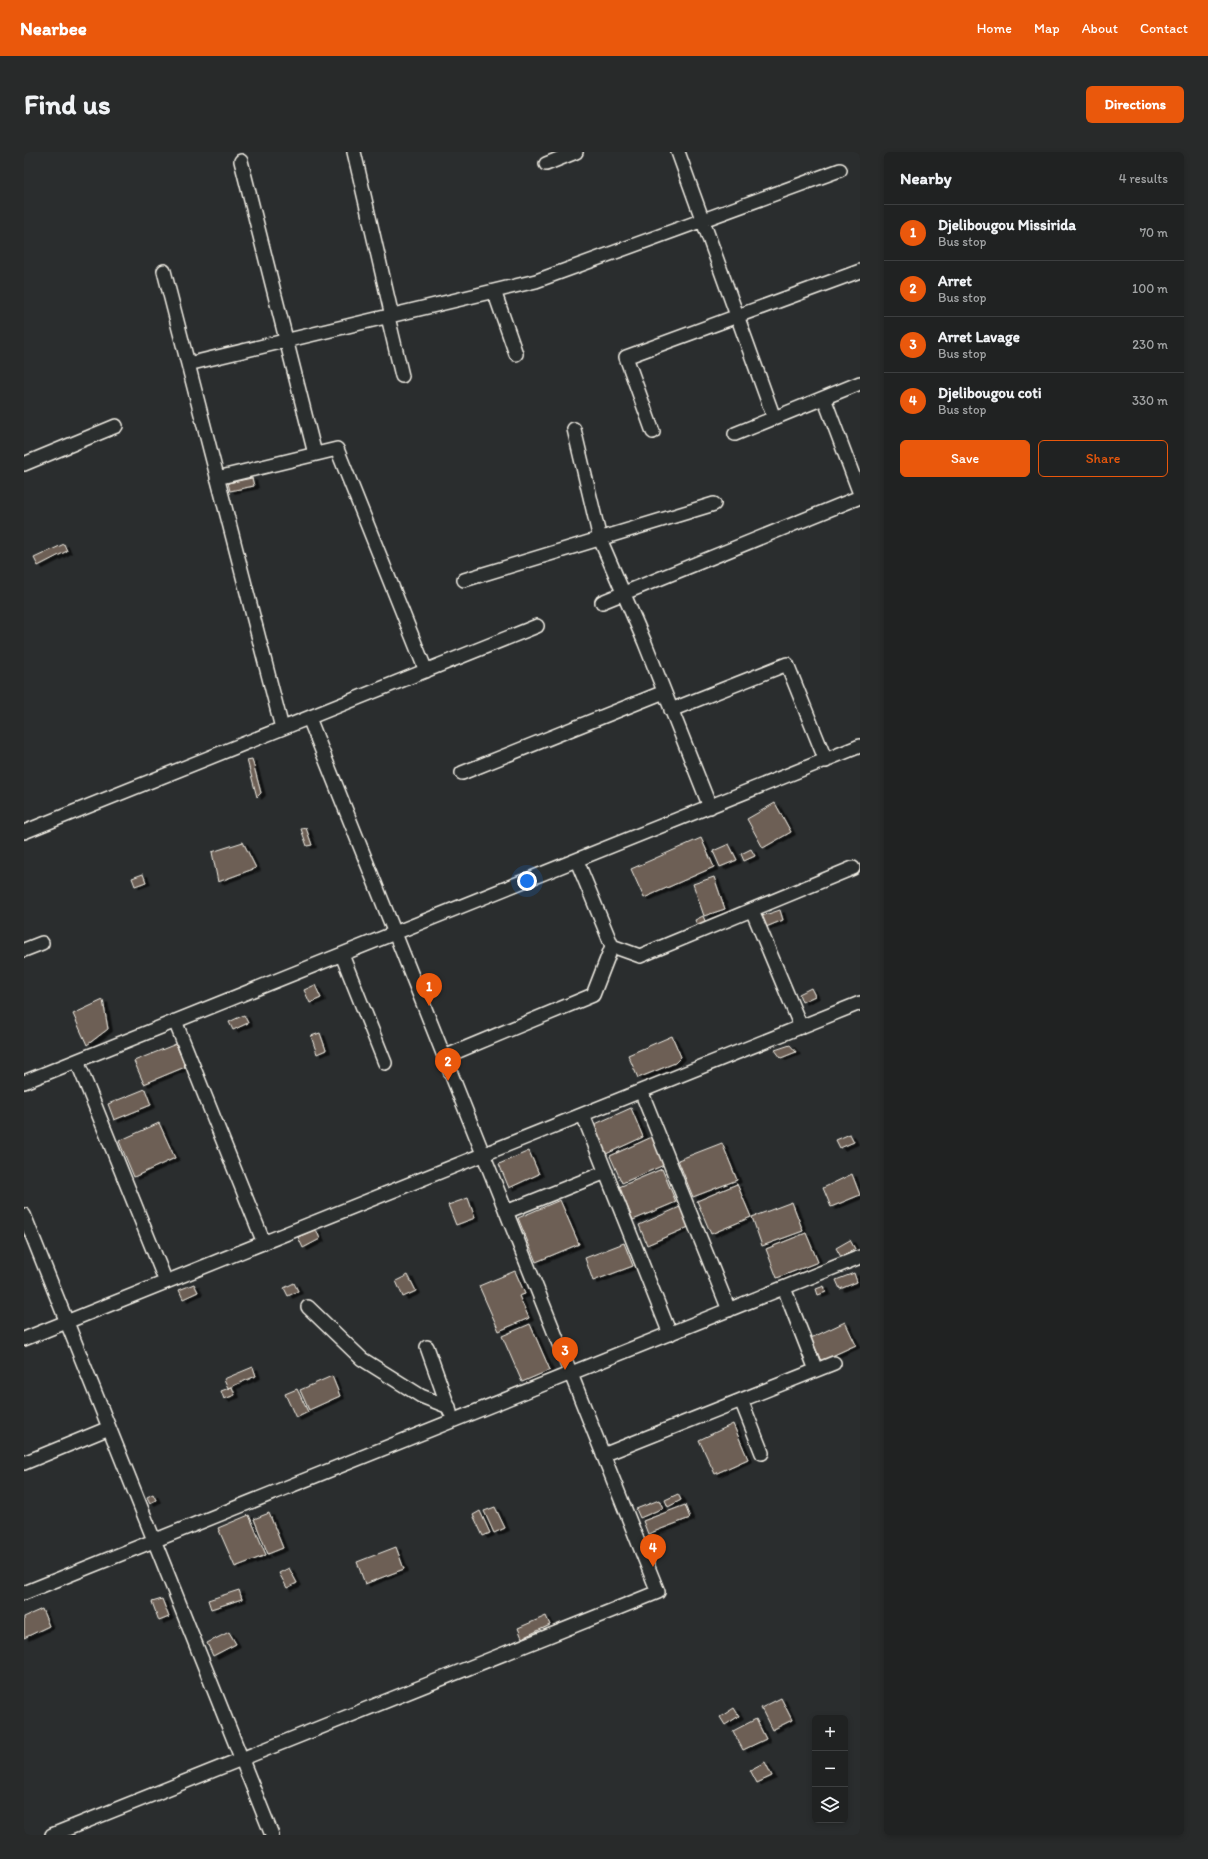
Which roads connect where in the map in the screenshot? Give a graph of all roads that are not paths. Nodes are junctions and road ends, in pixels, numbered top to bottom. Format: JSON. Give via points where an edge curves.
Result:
{"nodes":[{"id":1,"x":354,"y":152,"type":"edge"},
{"id":2,"x":576,"y":152,"type":"edge"},
{"id":3,"x":678,"y":152,"type":"edge"},
{"id":4,"x":241,"y":161,"type":"dead end"},
{"id":5,"x":546,"y":164,"type":"dead end"},
{"id":6,"x":840,"y":170,"type":"dead end"},
{"id":7,"x":702,"y":220,"type":"junction"},
{"id":8,"x":164,"y":271,"type":"dead end"},
{"id":9,"x":860,"y":271,"type":"edge"},
{"id":10,"x":494,"y":291,"type":"junction"},
{"id":11,"x":390,"y":316,"type":"junction"},
{"id":12,"x":738,"y":316,"type":"junction"},
{"id":13,"x":286,"y":341,"type":"junction"},
{"id":14,"x":516,"y":354,"type":"dead end"},
{"id":15,"x":188,"y":364,"type":"junction"},
{"id":16,"x":402,"y":376,"type":"dead end"},
{"id":17,"x":860,"y":383,"type":"edge"},
{"id":18,"x":824,"y":398,"type":"junction"},
{"id":19,"x":774,"y":418,"type":"junction"},
{"id":20,"x":116,"y":426,"type":"dead end"},
{"id":21,"x":574,"y":429,"type":"dead end"},
{"id":22,"x":654,"y":432,"type":"dead end"},
{"id":23,"x":735,"y":434,"type":"dead end"},
{"id":24,"x":315,"y":454,"type":"junction"},
{"id":25,"x":24,"y":464,"type":"edge"},
{"id":26,"x":217,"y":478,"type":"junction"},
{"id":27,"x":860,"y":494,"type":"edge"},
{"id":28,"x":860,"y":497,"type":"edge"},
{"id":29,"x":714,"y":504,"type":"dead end"},
{"id":30,"x":600,"y":539,"type":"junction"},
{"id":31,"x":464,"y":580,"type":"dead end"},
{"id":32,"x":623,"y":594,"type":"junction"},
{"id":33,"x":602,"y":602,"type":"dead end"},
{"id":34,"x":537,"y":626,"type":"dead end"},
{"id":35,"x":426,"y":671,"type":"junction"},
{"id":36,"x":664,"y":692,"type":"junction"},
{"id":37,"x":672,"y":710,"type":"junction"},
{"id":38,"x":309,"y":718,"type":"junction"},
{"id":39,"x":282,"y":728,"type":"junction"},
{"id":40,"x":860,"y":746,"type":"edge"},
{"id":41,"x":826,"y":761,"type":"junction"},
{"id":42,"x":462,"y":773,"type":"dead end"},
{"id":43,"x":710,"y":807,"type":"junction"},
{"id":44,"x":24,"y":832,"type":"edge"},
{"id":45,"x":577,"y":860,"type":"junction"},
{"id":46,"x":853,"y":868,"type":"dead end"},
{"id":47,"x":752,"y":910,"type":"junction"},
{"id":48,"x":395,"y":933,"type":"junction"},
{"id":49,"x":42,"y":943,"type":"dead end"},
{"id":50,"x":612,"y":946,"type":"junction"},
{"id":51,"x":24,"y":950,"type":"edge"},
{"id":52,"x":342,"y":955,"type":"junction"},
{"id":53,"x":860,"y":1003,"type":"edge"},
{"id":54,"x":175,"y":1021,"type":"junction"},
{"id":55,"x":801,"y":1027,"type":"junction"},
{"id":56,"x":444,"y":1057,"type":"junction"},
{"id":57,"x":77,"y":1061,"type":"junction"},
{"id":58,"x":385,"y":1063,"type":"dead end"},
{"id":59,"x":24,"y":1082,"type":"edge"},
{"id":60,"x":641,"y":1091,"type":"junction"},
{"id":61,"x":583,"y":1115,"type":"junction"},
{"id":62,"x":483,"y":1155,"type":"junction"},
{"id":63,"x":606,"y":1172,"type":"junction"},
{"id":64,"x":506,"y":1212,"type":"junction"},
{"id":65,"x":24,"y":1215,"type":"edge"},
{"id":66,"x":264,"y":1242,"type":"junction"},
{"id":67,"x":860,"y":1258,"type":"edge"},
{"id":68,"x":166,"y":1282,"type":"junction"},
{"id":69,"x":784,"y":1288,"type":"junction"},
{"id":70,"x":308,"y":1307,"type":"dead end"},
{"id":71,"x":729,"y":1310,"type":"junction"},
{"id":72,"x":66,"y":1322,"type":"junction"},
{"id":73,"x":670,"y":1334,"type":"junction"},
{"id":74,"x":24,"y":1339,"type":"edge"},
{"id":75,"x":427,"y":1347,"type":"dead end"},
{"id":76,"x":834,"y":1363,"type":"dead end"},
{"id":77,"x":816,"y":1370,"type":"junction"},
{"id":78,"x":571,"y":1374,"type":"junction"},
{"id":79,"x":741,"y":1400,"type":"junction"},
{"id":80,"x":449,"y":1407,"type":"junction"},
{"id":81,"x":454,"y":1421,"type":"junction"},
{"id":82,"x":109,"y":1428,"type":"junction"},
{"id":83,"x":762,"y":1453,"type":"dead end"},
{"id":84,"x":604,"y":1455,"type":"junction"},
{"id":85,"x":24,"y":1462,"type":"edge"},
{"id":86,"x":154,"y":1541,"type":"junction"},
{"id":87,"x":24,"y":1593,"type":"edge"},
{"id":88,"x":241,"y":1759,"type":"junction"},
{"id":89,"x":52,"y":1835,"type":"edge"},
{"id":90,"x":272,"y":1835,"type":"edge"}],
"edges":[{"from":1,"to":11,"type":"street"},
{"from":2,"to":5,"type":"street"},
{"from":3,"to":7,"type":"street"},
{"from":4,"to":13,"type":"street"},
{"from":6,"to":7,"type":"street"},
{"from":7,"to":10,"type":"street","via":[[536,281]]},
{"from":7,"to":12,"type":"street"},
{"from":8,"to":15,"type":"street"},
{"from":9,"to":12,"type":"street"},
{"from":10,"to":11,"type":"street"},
{"from":10,"to":14,"type":"street"},
{"from":11,"to":13,"type":"street"},
{"from":11,"to":16,"type":"street"},
{"from":12,"to":19,"type":"street"},
{"from":12,"to":22,"type":"street","via":[[626,357]]},
{"from":13,"to":15,"type":"street"},
{"from":13,"to":24,"type":"street"},
{"from":15,"to":26,"type":"street"},
{"from":17,"to":18,"type":"street"},
{"from":18,"to":19,"type":"street"},
{"from":18,"to":27,"type":"street"},
{"from":19,"to":23,"type":"street"},
{"from":20,"to":25,"type":"street"},
{"from":21,"to":30,"type":"street"},
{"from":24,"to":26,"type":"street"},
{"from":24,"to":35,"type":"street","via":[[337,449]]},
{"from":26,"to":39,"type":"street"},
{"from":28,"to":32,"type":"street"},
{"from":29,"to":30,"type":"street"},
{"from":30,"to":31,"type":"street"},
{"from":30,"to":32,"type":"street"},
{"from":32,"to":33,"type":"street"},
{"from":32,"to":36,"type":"street"},
{"from":34,"to":35,"type":"street"},
{"from":35,"to":38,"type":"street"},
{"from":36,"to":37,"type":"street"},
{"from":36,"to":42,"type":"street"},
{"from":37,"to":41,"type":"street","via":[[787,664]]},
{"from":37,"to":43,"type":"street"},
{"from":38,"to":39,"type":"street"},
{"from":38,"to":48,"type":"street"},
{"from":39,"to":44,"type":"street"},
{"from":40,"to":41,"type":"street"},
{"from":41,"to":43,"type":"street"},
{"from":43,"to":45,"type":"street"},
{"from":45,"to":48,"type":"street"},
{"from":45,"to":50,"type":"street"},
{"from":46,"to":47,"type":"street"},
{"from":47,"to":50,"type":"street","via":[[640,956]]},
{"from":47,"to":55,"type":"street"},
{"from":48,"to":52,"type":"street"},
{"from":48,"to":56,"type":"street"},
{"from":49,"to":51,"type":"street"},
{"from":50,"to":56,"type":"street","via":[[593,995]]},
{"from":52,"to":54,"type":"street"},
{"from":52,"to":58,"type":"street"},
{"from":53,"to":55,"type":"street"},
{"from":54,"to":57,"type":"street"},
{"from":54,"to":66,"type":"street"},
{"from":55,"to":60,"type":"street"},
{"from":56,"to":62,"type":"street"},
{"from":57,"to":59,"type":"street"},
{"from":57,"to":68,"type":"street"},
{"from":60,"to":61,"type":"street"},
{"from":60,"to":71,"type":"street"},
{"from":61,"to":62,"type":"street"},
{"from":61,"to":63,"type":"street"},
{"from":62,"to":64,"type":"street"},
{"from":62,"to":66,"type":"street"},
{"from":63,"to":64,"type":"street"},
{"from":63,"to":73,"type":"street"},
{"from":64,"to":78,"type":"street"},
{"from":65,"to":72,"type":"street"},
{"from":66,"to":68,"type":"street"},
{"from":67,"to":69,"type":"street"},
{"from":68,"to":72,"type":"street"},
{"from":69,"to":71,"type":"street"},
{"from":69,"to":77,"type":"street"},
{"from":70,"to":80,"type":"street","via":[[362,1359],[421,1396]]},
{"from":71,"to":73,"type":"street"},
{"from":72,"to":74,"type":"street"},
{"from":72,"to":82,"type":"street"},
{"from":73,"to":78,"type":"street"},
{"from":75,"to":80,"type":"street"},
{"from":76,"to":77,"type":"street"},
{"from":77,"to":79,"type":"street"},
{"from":78,"to":81,"type":"street"},
{"from":78,"to":84,"type":"street"},
{"from":79,"to":83,"type":"street"},
{"from":79,"to":84,"type":"street"},
{"from":80,"to":81,"type":"street"},
{"from":81,"to":86,"type":"street"},
{"from":82,"to":85,"type":"street"},
{"from":82,"to":86,"type":"street"},
{"from":84,"to":88,"type":"street","via":[[658,1592]]},
{"from":86,"to":87,"type":"street"},
{"from":86,"to":88,"type":"street"},
{"from":88,"to":89,"type":"street"},
{"from":88,"to":90,"type":"street"}]}
